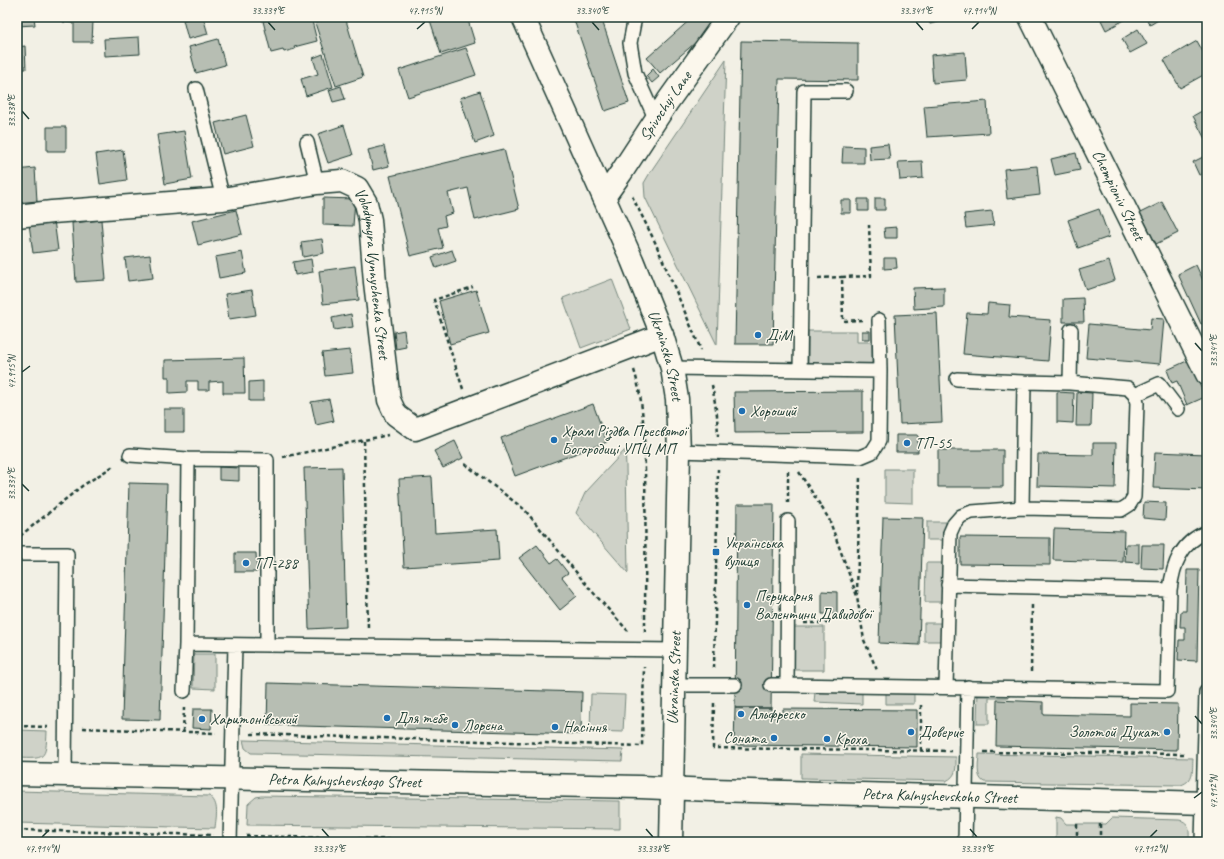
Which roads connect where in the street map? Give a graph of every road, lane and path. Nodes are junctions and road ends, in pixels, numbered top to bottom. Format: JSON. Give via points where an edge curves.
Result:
{"nodes":[{"id":1,"x":524,"y":17,"type":"edge"},
{"id":2,"x":635,"y":17,"type":"edge"},
{"id":3,"x":728,"y":17,"type":"edge"},
{"id":4,"x":1030,"y":17,"type":"edge"},
{"id":5,"x":196,"y":89,"type":"dead end"},
{"id":6,"x":846,"y":91,"type":"dead end"},
{"id":7,"x":656,"y":120,"type":"junction"},
{"id":8,"x":306,"y":142,"type":"dead end"},
{"id":9,"x":317,"y":183,"type":"junction"},
{"id":10,"x":604,"y":197,"type":"junction"},
{"id":11,"x":223,"y":199,"type":"junction"},
{"id":12,"x":17,"y":216,"type":"edge"},
{"id":13,"x":870,"y":225,"type":"dead end"},
{"id":14,"x":842,"y":277,"type":"junction"},
{"id":15,"x":802,"y":278,"type":"junction"},
{"id":16,"x":473,"y":287,"type":"dead end"},
{"id":17,"x":879,"y":320,"type":"joint"},
{"id":18,"x":1070,"y":330,"type":"dead end"},
{"id":19,"x":662,"y":335,"type":"junction"},
{"id":20,"x":672,"y":368,"type":"junction"},
{"id":21,"x":800,"y":370,"type":"junction"},
{"id":22,"x":880,"y":370,"type":"junction"},
{"id":23,"x":1207,"y":374,"type":"edge"},
{"id":24,"x":958,"y":379,"type":"dead end"},
{"id":25,"x":1024,"y":382,"type":"junction"},
{"id":26,"x":1070,"y":383,"type":"junction"},
{"id":27,"x":462,"y":386,"type":"dead end"},
{"id":28,"x":1135,"y":395,"type":"junction"},
{"id":29,"x":1178,"y":409,"type":"dead end"},
{"id":30,"x":415,"y":429,"type":"junction"},
{"id":31,"x":364,"y":441,"type":"junction"},
{"id":32,"x":679,"y":451,"type":"junction"},
{"id":33,"x":130,"y":455,"type":"joint"},
{"id":34,"x":788,"y":455,"type":"junction"},
{"id":35,"x":860,"y":457,"type":"junction"},
{"id":36,"x":188,"y":459,"type":"junction"},
{"id":37,"x":267,"y":460,"type":"junction"},
{"id":38,"x":465,"y":464,"type":"dead end"},
{"id":39,"x":1022,"y":508,"type":"junction"},
{"id":40,"x":788,"y":521,"type":"joint"},
{"id":41,"x":1207,"y":532,"type":"edge"},
{"id":42,"x":17,"y":539,"type":"edge"},
{"id":43,"x":17,"y":554,"type":"edge"},
{"id":44,"x":948,"y":585,"type":"junction"},
{"id":45,"x":1032,"y":587,"type":"junction"},
{"id":46,"x":1170,"y":590,"type":"junction"},
{"id":47,"x":856,"y":596,"type":"junction"},
{"id":48,"x":788,"y":623,"type":"junction"},
{"id":49,"x":828,"y":623,"type":"dead end"},
{"id":50,"x":186,"y":644,"type":"junction"},
{"id":51,"x":267,"y":644,"type":"junction"},
{"id":52,"x":235,"y":645,"type":"junction"},
{"id":53,"x":368,"y":645,"type":"junction"},
{"id":54,"x":645,"y":649,"type":"junction"},
{"id":55,"x":676,"y":650,"type":"junction"},
{"id":56,"x":674,"y":685,"type":"junction"},
{"id":57,"x":735,"y":685,"type":"dead end"},
{"id":58,"x":771,"y":685,"type":"dead end"},
{"id":59,"x":788,"y":685,"type":"junction"},
{"id":60,"x":884,"y":686,"type":"junction"},
{"id":61,"x":922,"y":687,"type":"junction"},
{"id":62,"x":946,"y":687,"type":"junction"},
{"id":63,"x":968,"y":688,"type":"junction"},
{"id":64,"x":1030,"y":688,"type":"junction"},
{"id":65,"x":184,"y":691,"type":"joint"},
{"id":66,"x":1207,"y":692,"type":"edge"},
{"id":67,"x":183,"y":732,"type":"dead end"},
{"id":68,"x":920,"y":751,"type":"dead end"},
{"id":69,"x":17,"y":774,"type":"edge"},
{"id":70,"x":65,"y":775,"type":"junction"},
{"id":71,"x":232,"y":778,"type":"junction"},
{"id":72,"x":672,"y":789,"type":"junction"},
{"id":73,"x":966,"y":797,"type":"junction"},
{"id":74,"x":1205,"y":803,"type":"edge"},
{"id":75,"x":1077,"y":822,"type":"dead end"},
{"id":76,"x":1100,"y":822,"type":"dead end"},
{"id":77,"x":17,"y":830,"type":"edge"},
{"id":78,"x":256,"y":836,"type":"junction"},
{"id":79,"x":279,"y":837,"type":"junction"},
{"id":80,"x":315,"y":838,"type":"junction"},
{"id":81,"x":230,"y":839,"type":"edge"},
{"id":82,"x":360,"y":841,"type":"edge"},
{"id":83,"x":255,"y":842,"type":"edge"},
{"id":84,"x":279,"y":842,"type":"edge"},
{"id":85,"x":315,"y":842,"type":"edge"},
{"id":86,"x":498,"y":842,"type":"edge"},
{"id":87,"x":671,"y":842,"type":"edge"},
{"id":88,"x":965,"y":842,"type":"edge"},
{"id":89,"x":1077,"y":842,"type":"edge"},
{"id":90,"x":1100,"y":842,"type":"edge"},
{"id":91,"x":1202,"y":842,"type":"edge"}],
"edges":[{"from":1,"to":10,"type":"main road","name":"Ukrainska Street"},
{"from":2,"to":7,"type":"lane","via":[[630,43],[635,73]]},
{"from":3,"to":7,"type":"main road","name":"Spivochyi Lane"},
{"from":4,"to":23,"type":"main road","name":"Chempioniv Street"},
{"from":5,"to":11,"type":"lane"},
{"from":6,"to":15,"type":"lane","via":[[804,91]]},
{"from":7,"to":10,"type":"main road","name":"Spivochyi Lane"},
{"from":8,"to":9,"type":"lane"},
{"from":9,"to":11,"type":"main road","name":"Volodymyra Vynnychenka Street"},
{"from":9,"to":30,"type":"main road","name":"Volodymyra Vynnychenka Street","via":[[342,181],[357,188],[366,203],[370,220],[389,400],[396,415]]},
{"from":10,"to":19,"type":"main road","name":"Ukrainska Street"},
{"from":11,"to":12,"type":"main road","name":"Volodymyra Vynnychenka Street"},
{"from":13,"to":14,"type":"path","via":[[871,276]]},
{"from":14,"to":15,"type":"path"},
{"from":14,"to":17,"type":"path","via":[[843,321]]},
{"from":15,"to":21,"type":"lane"},
{"from":16,"to":27,"type":"path","via":[[434,300]]},
{"from":17,"to":22,"type":"lane"},
{"from":18,"to":26,"type":"lane"},
{"from":19,"to":20,"type":"main road","name":"Ukrainska Street"},
{"from":19,"to":30,"type":"main road"},
{"from":20,"to":21,"type":"lane"},
{"from":20,"to":32,"type":"main road","name":"Ukrainska Street","via":[[677,400]]},
{"from":21,"to":22,"type":"lane"},
{"from":22,"to":35,"type":"lane","via":[[879,441],[872,452]]},
{"from":24,"to":25,"type":"lane"},
{"from":25,"to":26,"type":"lane"},
{"from":25,"to":39,"type":"lane"},
{"from":26,"to":28,"type":"lane","via":[[1128,388]]},
{"from":28,"to":29,"type":"lane","via":[[1159,384]]},
{"from":28,"to":39,"type":"lane","via":[[1137,404],[1134,498],[1129,505],[1120,510]]},
{"from":30,"to":31,"type":"path"},
{"from":31,"to":37,"type":"path"},
{"from":31,"to":53,"type":"path"},
{"from":32,"to":34,"type":"lane"},
{"from":32,"to":55,"type":"main road","name":"Ukrainska Street"},
{"from":33,"to":36,"type":"lane"},
{"from":33,"to":42,"type":"path","via":[[82,486]]},
{"from":34,"to":35,"type":"lane"},
{"from":34,"to":40,"type":"path"},
{"from":34,"to":47,"type":"path","via":[[830,519]]},
{"from":35,"to":47,"type":"path"},
{"from":36,"to":37,"type":"lane"},
{"from":36,"to":50,"type":"lane"},
{"from":37,"to":51,"type":"lane"},
{"from":38,"to":54,"type":"path","via":[[524,509],[590,589]]},
{"from":39,"to":44,"type":"lane","via":[[972,512],[962,516],[954,524],[950,533]]},
{"from":40,"to":48,"type":"lane"},
{"from":41,"to":46,"type":"lane","via":[[1197,536],[1180,554],[1171,576]]},
{"from":43,"to":70,"type":"lane","via":[[66,554]]},
{"from":44,"to":45,"type":"lane"},
{"from":44,"to":62,"type":"lane"},
{"from":45,"to":46,"type":"lane"},
{"from":45,"to":64,"type":"path"},
{"from":46,"to":64,"type":"lane","via":[[1167,691]]},
{"from":47,"to":60,"type":"path","via":[[864,640]]},
{"from":48,"to":49,"type":"path"},
{"from":48,"to":59,"type":"lane"},
{"from":50,"to":52,"type":"lane"},
{"from":50,"to":65,"type":"lane"},
{"from":51,"to":52,"type":"lane"},
{"from":51,"to":53,"type":"lane"},
{"from":52,"to":71,"type":"lane"},
{"from":53,"to":54,"type":"lane"},
{"from":54,"to":55,"type":"lane"},
{"from":55,"to":56,"type":"main road","name":"Ukrainska Street"},
{"from":56,"to":57,"type":"lane"},
{"from":56,"to":72,"type":"main road","name":"Ukrainska Street"},
{"from":58,"to":59,"type":"lane"},
{"from":59,"to":60,"type":"lane"},
{"from":60,"to":61,"type":"lane"},
{"from":61,"to":62,"type":"lane"},
{"from":61,"to":68,"type":"path"},
{"from":62,"to":63,"type":"lane"},
{"from":63,"to":64,"type":"lane"},
{"from":63,"to":73,"type":"lane"},
{"from":65,"to":67,"type":"path"},
{"from":66,"to":74,"type":"lane"},
{"from":69,"to":70,"type":"main road","name":"Petra Kalnyshevskogo Street"},
{"from":70,"to":71,"type":"main road","name":"Petra Kalnyshevskogo Street"},
{"from":71,"to":72,"type":"main road","name":"Petra Kalnyshevskogo Street"},
{"from":71,"to":81,"type":"lane"},
{"from":72,"to":73,"type":"main road","name":"Petra Kalnyshevskoho Street"},
{"from":72,"to":87,"type":"main road","name":"Ukrainska Street"},
{"from":73,"to":74,"type":"main road","name":"Petra Kalnyshevskoho Street"},
{"from":73,"to":88,"type":"lane"},
{"from":74,"to":91,"type":"lane"},
{"from":75,"to":89,"type":"path"},
{"from":76,"to":90,"type":"path"},
{"from":77,"to":81,"type":"path"},
{"from":78,"to":79,"type":"path"},
{"from":78,"to":81,"type":"path"},
{"from":78,"to":83,"type":"path"},
{"from":79,"to":80,"type":"path"},
{"from":79,"to":84,"type":"path"},
{"from":80,"to":82,"type":"path"},
{"from":80,"to":85,"type":"path"},
{"from":82,"to":86,"type":"path"}]}
